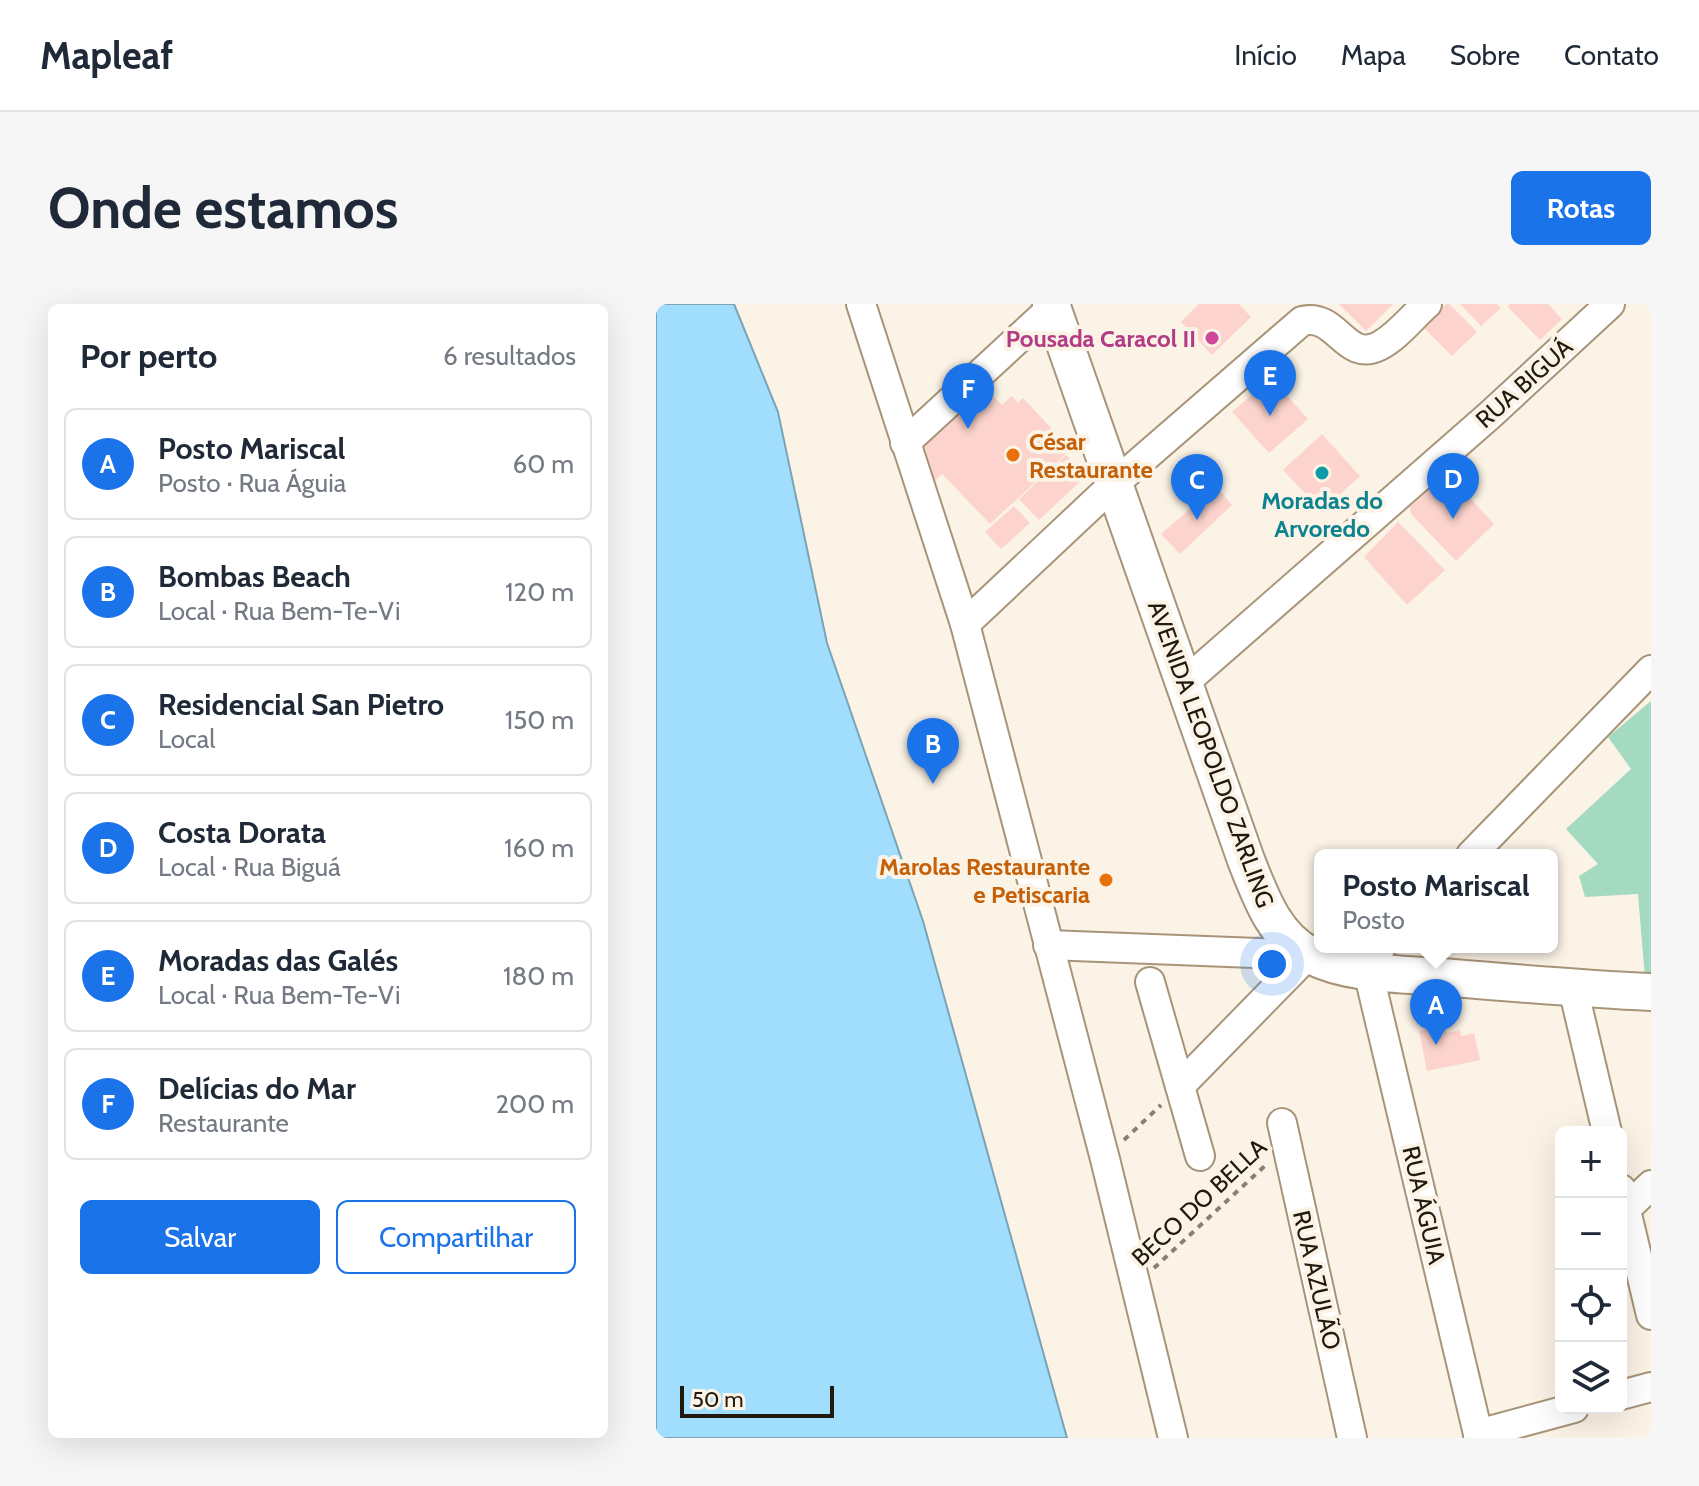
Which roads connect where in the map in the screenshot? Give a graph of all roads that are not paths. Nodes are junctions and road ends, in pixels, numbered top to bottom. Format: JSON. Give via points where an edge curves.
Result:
{"nodes":[{"id":1,"x":861,"y":304,"type":"edge"},
{"id":2,"x":1427,"y":304,"type":"edge"},
{"id":3,"x":1610,"y":304,"type":"edge"},
{"id":4,"x":1053,"y":305,"type":"edge"},
{"id":5,"x":905,"y":443,"type":"junction"},
{"id":6,"x":1114,"y":484,"type":"junction"},
{"id":7,"x":965,"y":624,"type":"junction"},
{"id":8,"x":1651,"y":670,"type":"edge"},
{"id":9,"x":1184,"y":683,"type":"junction"},
{"id":10,"x":1477,"y":849,"type":"edge"},
{"id":11,"x":1048,"y":945,"type":"junction"},
{"id":12,"x":1308,"y":955,"type":"junction"},
{"id":13,"x":1375,"y":959,"type":"edge"},
{"id":14,"x":1150,"y":982,"type":"dead end"},
{"id":15,"x":1573,"y":988,"type":"junction"},
{"id":16,"x":1651,"y":992,"type":"edge"},
{"id":17,"x":1180,"y":1086,"type":"junction"},
{"id":18,"x":1606,"y":1126,"type":"edge"},
{"id":19,"x":1285,"y":1134,"type":"road end"},
{"id":20,"x":1200,"y":1156,"type":"dead end"},
{"id":21,"x":1651,"y":1185,"type":"edge"},
{"id":22,"x":1625,"y":1198,"type":"edge"},
{"id":23,"x":1627,"y":1216,"type":"edge"},
{"id":24,"x":1651,"y":1315,"type":"edge"},
{"id":25,"x":1651,"y":1387,"type":"edge"},
{"id":26,"x":1627,"y":1393,"type":"edge"},
{"id":27,"x":1555,"y":1414,"type":"edge"},
{"id":28,"x":1478,"y":1436,"type":"edge"},
{"id":29,"x":1173,"y":1438,"type":"edge"},
{"id":30,"x":1352,"y":1438,"type":"edge"}],
"edges":[{"from":1,"to":5,"type":"street"},
{"from":2,"to":6,"type":"street","via":[[1379,346],[1366,349],[1353,347],[1324,321],[1302,321]]},
{"from":3,"to":9,"type":"street","name":"RUA BIGUÁ"},
{"from":4,"to":5,"type":"street"},
{"from":4,"to":6,"type":"main road","name":"AVENIDA LEOPOLDO ZARLING"},
{"from":5,"to":7,"type":"street"},
{"from":6,"to":7,"type":"street"},
{"from":6,"to":9,"type":"main road","name":"AVENIDA LEOPOLDO ZARLING"},
{"from":7,"to":11,"type":"street"},
{"from":8,"to":10,"type":"street"},
{"from":9,"to":12,"type":"main road","name":"AVENIDA LEOPOLDO ZARLING","via":[[1260,895],[1271,919]]},
{"from":11,"to":12,"type":"street"},
{"from":11,"to":29,"type":"street"},
{"from":12,"to":13,"type":"main road","name":"AVENIDA LEOPOLDO ZARLING"},
{"from":12,"to":17,"type":"street"},
{"from":13,"to":15,"type":"main road","name":"AVENIDA LEOPOLDO ZARLING"},
{"from":13,"to":28,"type":"street","name":"RUA ÁGUIA"},
{"from":14,"to":17,"type":"street"},
{"from":15,"to":16,"type":"main road","name":"AVENIDA LEOPOLDO ZARLING"},
{"from":15,"to":18,"type":"street"},
{"from":17,"to":20,"type":"street"},
{"from":19,"to":30,"type":"street","name":"RUA AZULÃO"},
{"from":21,"to":22,"type":"street"},
{"from":23,"to":24,"type":"street"},
{"from":25,"to":26,"type":"street"},
{"from":27,"to":28,"type":"street"}]}
